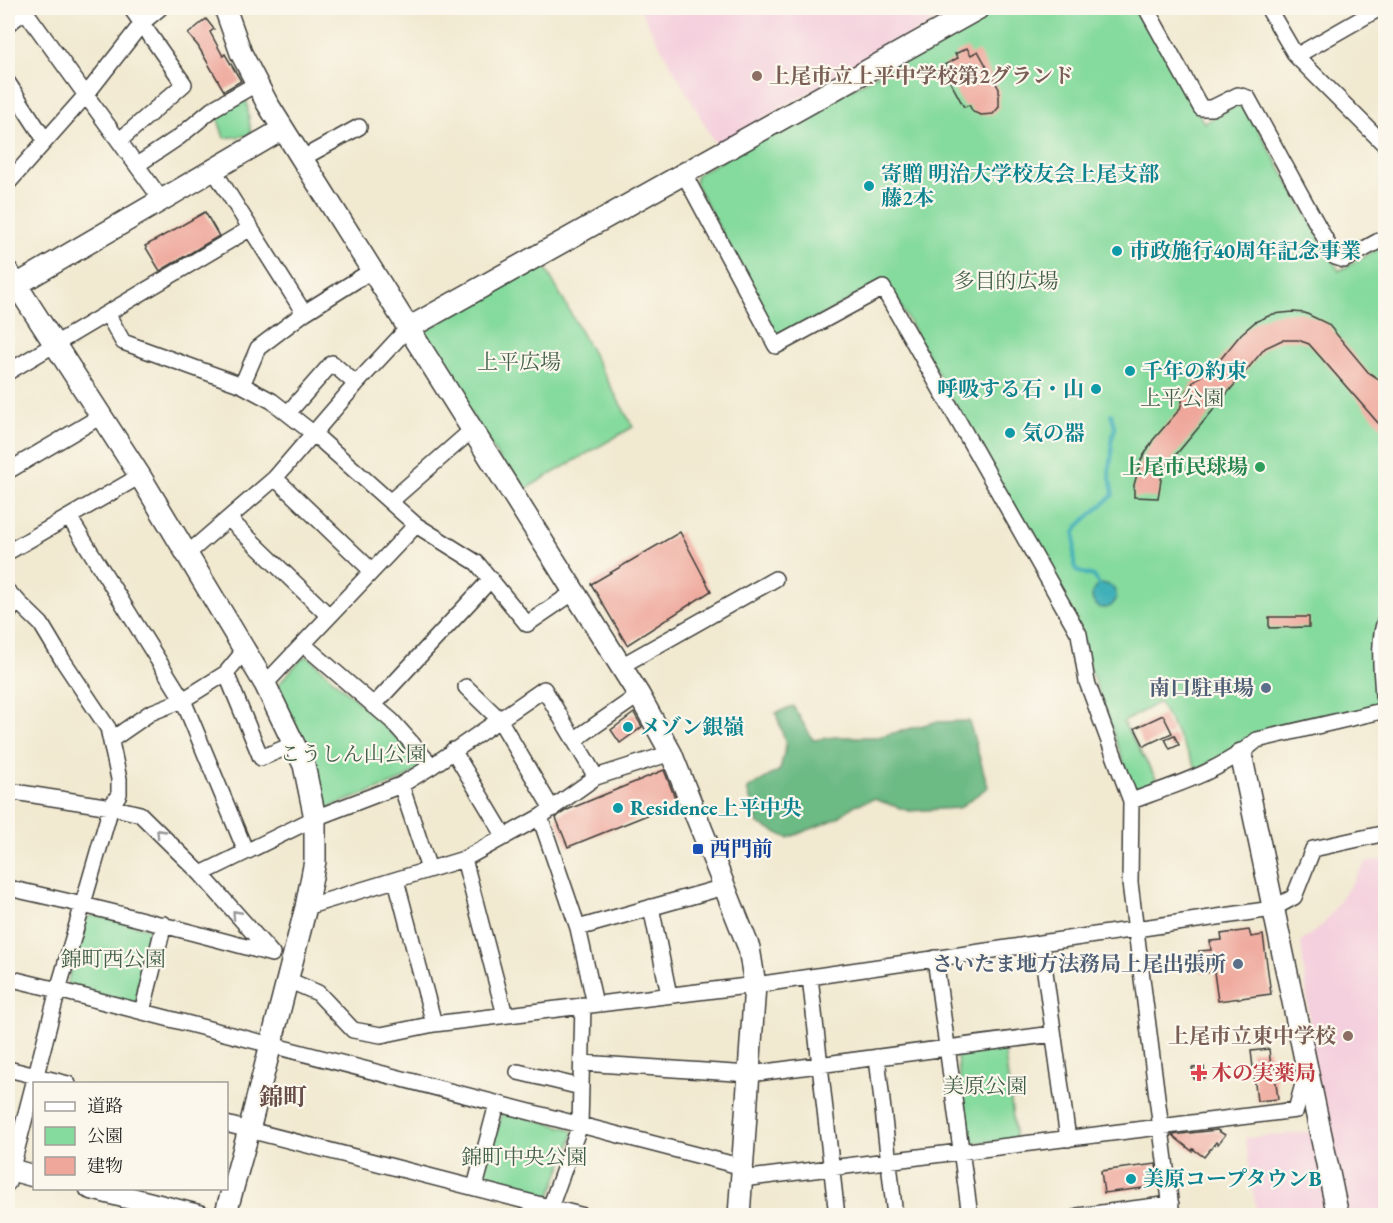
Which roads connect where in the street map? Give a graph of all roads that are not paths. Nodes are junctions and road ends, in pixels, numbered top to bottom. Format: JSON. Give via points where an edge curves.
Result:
{"nodes":[{"id":1,"x":130,"y":8,"type":"edge"},
{"id":2,"x":160,"y":8,"type":"edge"},
{"id":3,"x":225,"y":8,"type":"edge"},
{"id":4,"x":979,"y":8,"type":"edge"},
{"id":5,"x":1146,"y":8,"type":"edge"},
{"id":6,"x":1268,"y":8,"type":"edge"},
{"id":7,"x":1380,"y":8,"type":"edge"},
{"id":8,"x":24,"y":9,"type":"edge"},
{"id":9,"x":142,"y":22,"type":"junction"},
{"id":10,"x":8,"y":24,"type":"edge"},
{"id":11,"x":1296,"y":56,"type":"junction"},
{"id":12,"x":8,"y":83,"type":"edge"},
{"id":13,"x":256,"y":84,"type":"junction"},
{"id":14,"x":86,"y":95,"type":"junction"},
{"id":15,"x":359,"y":127,"type":"dead end"},
{"id":16,"x":283,"y":129,"type":"junction"},
{"id":17,"x":45,"y":140,"type":"junction"},
{"id":18,"x":119,"y":141,"type":"junction"},
{"id":19,"x":1386,"y":146,"type":"edge"},
{"id":20,"x":301,"y":159,"type":"junction"},
{"id":21,"x":137,"y":165,"type":"junction"},
{"id":22,"x":213,"y":169,"type":"junction"},
{"id":23,"x":684,"y":174,"type":"junction"},
{"id":24,"x":8,"y":183,"type":"edge"},
{"id":25,"x":161,"y":199,"type":"junction"},
{"id":26,"x":251,"y":228,"type":"junction"},
{"id":27,"x":1386,"y":237,"type":"edge"},
{"id":28,"x":370,"y":270,"type":"junction"},
{"id":29,"x":10,"y":283,"type":"edge"},
{"id":30,"x":304,"y":313,"type":"junction"},
{"id":31,"x":108,"y":315,"type":"junction"},
{"id":32,"x":407,"y":329,"type":"junction"},
{"id":33,"x":54,"y":345,"type":"junction"},
{"id":34,"x":8,"y":372,"type":"edge"},
{"id":35,"x":356,"y":384,"type":"junction"},
{"id":36,"x":242,"y":385,"type":"junction"},
{"id":37,"x":288,"y":413,"type":"junction"},
{"id":38,"x":101,"y":416,"type":"junction"},
{"id":39,"x":472,"y":430,"type":"junction"},
{"id":40,"x":314,"y":434,"type":"junction"},
{"id":41,"x":8,"y":471,"type":"edge"},
{"id":42,"x":140,"y":477,"type":"junction"},
{"id":43,"x":274,"y":478,"type":"junction"},
{"id":44,"x":391,"y":501,"type":"junction"},
{"id":45,"x":69,"y":517,"type":"junction"},
{"id":46,"x":229,"y":519,"type":"junction"},
{"id":47,"x":416,"y":525,"type":"junction"},
{"id":48,"x":8,"y":552,"type":"edge"},
{"id":49,"x":186,"y":555,"type":"junction"},
{"id":50,"x":372,"y":570,"type":"junction"},
{"id":51,"x":491,"y":579,"type":"junction"},
{"id":52,"x":775,"y":579,"type":"dead end"},
{"id":53,"x":574,"y":592,"type":"junction"},
{"id":54,"x":12,"y":596,"type":"edge"},
{"id":55,"x":8,"y":614,"type":"edge"},
{"id":56,"x":329,"y":616,"type":"junction"},
{"id":57,"x":1386,"y":619,"type":"edge"},
{"id":58,"x":303,"y":644,"type":"junction"},
{"id":59,"x":245,"y":650,"type":"junction"},
{"id":60,"x":621,"y":666,"type":"junction"},
{"id":61,"x":226,"y":673,"type":"junction"},
{"id":62,"x":265,"y":684,"type":"junction"},
{"id":63,"x":466,"y":687,"type":"dead end"},
{"id":64,"x":639,"y":695,"type":"junction"},
{"id":65,"x":183,"y":700,"type":"junction"},
{"id":66,"x":1386,"y":702,"type":"edge"},
{"id":67,"x":373,"y":706,"type":"junction"},
{"id":68,"x":1386,"y":710,"type":"edge"},
{"id":69,"x":499,"y":719,"type":"junction"},
{"id":70,"x":111,"y":740,"type":"junction"},
{"id":71,"x":574,"y":740,"type":"junction"},
{"id":72,"x":294,"y":744,"type":"junction"},
{"id":73,"x":453,"y":750,"type":"junction"},
{"id":74,"x":671,"y":753,"type":"junction"},
{"id":75,"x":1241,"y":754,"type":"junction"},
{"id":76,"x":432,"y":766,"type":"junction"},
{"id":77,"x":596,"y":777,"type":"junction"},
{"id":78,"x":401,"y":785,"type":"junction"},
{"id":79,"x":8,"y":791,"type":"edge"},
{"id":80,"x":1131,"y":801,"type":"junction"},
{"id":81,"x":111,"y":807,"type":"junction"},
{"id":82,"x":546,"y":813,"type":"junction"},
{"id":83,"x":315,"y":818,"type":"junction"},
{"id":84,"x":1386,"y":833,"type":"edge"},
{"id":85,"x":505,"y":837,"type":"junction"},
{"id":86,"x":246,"y":852,"type":"junction"},
{"id":87,"x":464,"y":859,"type":"junction"},
{"id":88,"x":429,"y":869,"type":"junction"},
{"id":89,"x":201,"y":874,"type":"junction"},
{"id":90,"x":396,"y":880,"type":"junction"},
{"id":91,"x":724,"y":887,"type":"junction"},
{"id":92,"x":8,"y":888,"type":"edge"},
{"id":93,"x":83,"y":904,"type":"junction"},
{"id":94,"x":306,"y":907,"type":"junction"},
{"id":95,"x":651,"y":908,"type":"junction"},
{"id":96,"x":1272,"y":909,"type":"junction"},
{"id":97,"x":164,"y":924,"type":"junction"},
{"id":98,"x":578,"y":928,"type":"junction"},
{"id":99,"x":1134,"y":930,"type":"junction"},
{"id":100,"x":1041,"y":943,"type":"junction"},
{"id":101,"x":272,"y":954,"type":"junction"},
{"id":102,"x":935,"y":958,"type":"junction"},
{"id":103,"x":290,"y":970,"type":"junction"},
{"id":104,"x":810,"y":976,"type":"junction"},
{"id":105,"x":8,"y":978,"type":"edge"},
{"id":106,"x":754,"y":985,"type":"junction"},
{"id":107,"x":58,"y":990,"type":"junction"},
{"id":108,"x":669,"y":995,"type":"junction"},
{"id":109,"x":589,"y":1005,"type":"junction"},
{"id":110,"x":142,"y":1012,"type":"junction"},
{"id":111,"x":505,"y":1015,"type":"junction"},
{"id":112,"x":434,"y":1023,"type":"junction"},
{"id":113,"x":1053,"y":1034,"type":"junction"},
{"id":114,"x":271,"y":1046,"type":"junction"},
{"id":115,"x":947,"y":1048,"type":"junction"},
{"id":116,"x":878,"y":1057,"type":"junction"},
{"id":117,"x":582,"y":1063,"type":"junction"},
{"id":118,"x":820,"y":1065,"type":"junction"},
{"id":119,"x":1307,"y":1068,"type":"junction"},
{"id":120,"x":8,"y":1069,"type":"edge"},
{"id":121,"x":518,"y":1072,"type":"dead end"},
{"id":122,"x":750,"y":1074,"type":"junction"},
{"id":123,"x":35,"y":1075,"type":"junction"},
{"id":124,"x":33,"y":1082,"type":"edge"},
{"id":125,"x":33,"y":1082,"type":"edge"},
{"id":126,"x":64,"y":1082,"type":"edge"},
{"id":127,"x":581,"y":1087,"type":"junction"},
{"id":128,"x":497,"y":1104,"type":"junction"},
{"id":129,"x":228,"y":1125,"type":"edge"},
{"id":130,"x":580,"y":1125,"type":"junction"},
{"id":131,"x":1161,"y":1127,"type":"junction"},
{"id":132,"x":249,"y":1130,"type":"junction"},
{"id":133,"x":1068,"y":1139,"type":"junction"},
{"id":134,"x":962,"y":1152,"type":"junction"},
{"id":135,"x":889,"y":1161,"type":"junction"},
{"id":136,"x":832,"y":1168,"type":"junction"},
{"id":137,"x":742,"y":1173,"type":"junction"},
{"id":138,"x":8,"y":1174,"type":"edge"},
{"id":139,"x":33,"y":1176,"type":"edge"},
{"id":140,"x":475,"y":1187,"type":"junction"},
{"id":141,"x":95,"y":1190,"type":"edge"},
{"id":142,"x":147,"y":1209,"type":"edge"},
{"id":143,"x":1172,"y":1210,"type":"edge"},
{"id":144,"x":549,"y":1211,"type":"edge"},
{"id":145,"x":200,"y":1215,"type":"edge"},
{"id":146,"x":225,"y":1215,"type":"edge"},
{"id":147,"x":584,"y":1215,"type":"edge"},
{"id":148,"x":739,"y":1215,"type":"edge"},
{"id":149,"x":837,"y":1215,"type":"edge"},
{"id":150,"x":895,"y":1215,"type":"edge"},
{"id":151,"x":970,"y":1215,"type":"edge"},
{"id":152,"x":1078,"y":1215,"type":"edge"},
{"id":153,"x":1338,"y":1215,"type":"edge"}],
"edges":[{"from":1,"to":9,"type":"street"},
{"from":2,"to":9,"type":"street"},
{"from":3,"to":13,"type":"street"},
{"from":4,"to":23,"type":"street"},
{"from":5,"to":27,"type":"street","via":[[1201,108],[1212,108],[1239,95],[1248,99],[1335,257],[1344,260]]},
{"from":6,"to":11,"type":"street"},
{"from":7,"to":11,"type":"street"},
{"from":8,"to":10,"type":"street"},
{"from":8,"to":14,"type":"street"},
{"from":9,"to":14,"type":"street"},
{"from":9,"to":18,"type":"street","via":[[184,84]]},
{"from":11,"to":19,"type":"street"},
{"from":12,"to":17,"type":"street"},
{"from":13,"to":16,"type":"street"},
{"from":13,"to":21,"type":"street","via":[[214,108]]},
{"from":14,"to":17,"type":"street"},
{"from":14,"to":18,"type":"street"},
{"from":15,"to":20,"type":"street"},
{"from":16,"to":20,"type":"street"},
{"from":16,"to":22,"type":"street"},
{"from":17,"to":24,"type":"street"},
{"from":18,"to":21,"type":"street"},
{"from":20,"to":28,"type":"street"},
{"from":21,"to":25,"type":"street"},
{"from":22,"to":25,"type":"street"},
{"from":22,"to":26,"type":"street"},
{"from":23,"to":32,"type":"street"},
{"from":23,"to":80,"type":"street","via":[[776,346],[883,288],[1078,634],[1087,682]]},
{"from":25,"to":29,"type":"street"},
{"from":26,"to":30,"type":"street"},
{"from":26,"to":31,"type":"street"},
{"from":28,"to":30,"type":"street"},
{"from":28,"to":32,"type":"street"},
{"from":29,"to":33,"type":"street"},
{"from":30,"to":36,"type":"street","via":[[258,348]]},
{"from":31,"to":33,"type":"street"},
{"from":31,"to":36,"type":"street","via":[[123,342]]},
{"from":32,"to":35,"type":"street"},
{"from":32,"to":39,"type":"street"},
{"from":33,"to":34,"type":"street"},
{"from":33,"to":38,"type":"street"},
{"from":35,"to":37,"type":"street","via":[[332,363]]},
{"from":35,"to":40,"type":"street"},
{"from":36,"to":37,"type":"street"},
{"from":37,"to":40,"type":"street"},
{"from":38,"to":41,"type":"street"},
{"from":38,"to":42,"type":"street"},
{"from":39,"to":44,"type":"street"},
{"from":39,"to":53,"type":"street"},
{"from":40,"to":43,"type":"street"},
{"from":40,"to":44,"type":"street"},
{"from":42,"to":45,"type":"street"},
{"from":42,"to":49,"type":"street"},
{"from":43,"to":46,"type":"street"},
{"from":43,"to":50,"type":"street"},
{"from":44,"to":47,"type":"street"},
{"from":45,"to":48,"type":"street"},
{"from":45,"to":65,"type":"street"},
{"from":46,"to":49,"type":"street"},
{"from":46,"to":56,"type":"street"},
{"from":47,"to":50,"type":"street"},
{"from":47,"to":51,"type":"street","via":[[477,563]]},
{"from":49,"to":59,"type":"street"},
{"from":50,"to":56,"type":"street"},
{"from":51,"to":53,"type":"street","via":[[527,624]]},
{"from":51,"to":67,"type":"street"},
{"from":52,"to":60,"type":"street"},
{"from":53,"to":60,"type":"street"},
{"from":54,"to":55,"type":"street"},
{"from":54,"to":70,"type":"street","via":[[41,624],[108,728]]},
{"from":56,"to":58,"type":"street"},
{"from":57,"to":66,"type":"street","via":[[1381,654]]},
{"from":58,"to":62,"type":"street"},
{"from":58,"to":67,"type":"street"},
{"from":59,"to":61,"type":"street"},
{"from":59,"to":62,"type":"street"},
{"from":60,"to":64,"type":"street"},
{"from":61,"to":65,"type":"street"},
{"from":61,"to":72,"type":"street","via":[[261,758]]},
{"from":62,"to":72,"type":"street"},
{"from":63,"to":69,"type":"street"},
{"from":64,"to":71,"type":"street"},
{"from":64,"to":74,"type":"street"},
{"from":65,"to":70,"type":"street","via":[[150,713]]},
{"from":65,"to":86,"type":"street"},
{"from":67,"to":76,"type":"street","via":[[392,721]]},
{"from":68,"to":75,"type":"street","via":[[1257,740]]},
{"from":69,"to":71,"type":"street","via":[[543,689]]},
{"from":69,"to":73,"type":"street"},
{"from":69,"to":82,"type":"street"},
{"from":70,"to":81,"type":"street","via":[[119,794]]},
{"from":71,"to":77,"type":"street"},
{"from":72,"to":83,"type":"street","via":[[304,765]]},
{"from":73,"to":76,"type":"street"},
{"from":73,"to":85,"type":"street"},
{"from":74,"to":77,"type":"street"},
{"from":74,"to":91,"type":"street"},
{"from":75,"to":80,"type":"street","via":[[1207,773]]},
{"from":75,"to":96,"type":"street"},
{"from":76,"to":78,"type":"street"},
{"from":77,"to":82,"type":"street"},
{"from":78,"to":83,"type":"street"},
{"from":78,"to":88,"type":"street"},
{"from":79,"to":81,"type":"street"},
{"from":80,"to":99,"type":"street"},
{"from":89,"to":81,"type":"street","one_way":true,"via":[[140,814]]},
{"from":81,"to":93,"type":"street"},
{"from":82,"to":85,"type":"street"},
{"from":82,"to":98,"type":"street"},
{"from":83,"to":86,"type":"street"},
{"from":83,"to":94,"type":"street","via":[[315,861]]},
{"from":84,"to":96,"type":"street","via":[[1313,849],[1294,897]]},
{"from":85,"to":87,"type":"street"},
{"from":86,"to":89,"type":"street"},
{"from":87,"to":88,"type":"street"},
{"from":87,"to":111,"type":"street"},
{"from":88,"to":90,"type":"street"},
{"from":101,"to":89,"type":"street","one_way":true},
{"from":90,"to":94,"type":"street"},
{"from":90,"to":112,"type":"street"},
{"from":91,"to":95,"type":"street"},
{"from":91,"to":106,"type":"street","via":[[749,948]]},
{"from":92,"to":93,"type":"street"},
{"from":93,"to":97,"type":"street"},
{"from":93,"to":107,"type":"street"},
{"from":94,"to":103,"type":"street"},
{"from":95,"to":98,"type":"street"},
{"from":95,"to":108,"type":"street"},
{"from":96,"to":99,"type":"street"},
{"from":96,"to":119,"type":"street"},
{"from":97,"to":101,"type":"street"},
{"from":97,"to":110,"type":"street"},
{"from":98,"to":109,"type":"street"},
{"from":99,"to":100,"type":"street"},
{"from":99,"to":131,"type":"street"},
{"from":100,"to":102,"type":"street"},
{"from":100,"to":113,"type":"street"},
{"from":101,"to":103,"type":"street"},
{"from":102,"to":104,"type":"street"},
{"from":102,"to":115,"type":"street"},
{"from":103,"to":112,"type":"street","via":[[352,1030],[381,1035]]},
{"from":103,"to":114,"type":"street"},
{"from":104,"to":106,"type":"street"},
{"from":104,"to":118,"type":"street"},
{"from":105,"to":107,"type":"street"},
{"from":106,"to":108,"type":"street"},
{"from":106,"to":122,"type":"street"},
{"from":107,"to":110,"type":"street"},
{"from":107,"to":123,"type":"street"},
{"from":108,"to":109,"type":"street"},
{"from":109,"to":111,"type":"street"},
{"from":109,"to":117,"type":"street"},
{"from":110,"to":114,"type":"street"},
{"from":111,"to":112,"type":"street"},
{"from":113,"to":115,"type":"street"},
{"from":113,"to":133,"type":"street"},
{"from":114,"to":128,"type":"street"},
{"from":114,"to":132,"type":"street"},
{"from":115,"to":116,"type":"street"},
{"from":115,"to":134,"type":"street"},
{"from":116,"to":118,"type":"street"},
{"from":116,"to":135,"type":"street"},
{"from":117,"to":122,"type":"street"},
{"from":117,"to":127,"type":"street"},
{"from":118,"to":122,"type":"street"},
{"from":118,"to":136,"type":"street"},
{"from":119,"to":131,"type":"street","via":[[1296,1110]]},
{"from":119,"to":153,"type":"street"},
{"from":120,"to":123,"type":"street"},
{"from":121,"to":127,"type":"street"},
{"from":122,"to":137,"type":"street"},
{"from":123,"to":125,"type":"street"},
{"from":123,"to":126,"type":"street"},
{"from":124,"to":138,"type":"street"},
{"from":127,"to":130,"type":"street"},
{"from":128,"to":130,"type":"street"},
{"from":128,"to":140,"type":"street"},
{"from":129,"to":132,"type":"street"},
{"from":130,"to":137,"type":"street"},
{"from":130,"to":144,"type":"street"},
{"from":131,"to":133,"type":"street"},
{"from":131,"to":143,"type":"street"},
{"from":132,"to":140,"type":"street"},
{"from":132,"to":146,"type":"street"},
{"from":133,"to":134,"type":"street"},
{"from":134,"to":135,"type":"street"},
{"from":134,"to":151,"type":"street"},
{"from":135,"to":136,"type":"street"},
{"from":135,"to":150,"type":"street"},
{"from":136,"to":137,"type":"street"},
{"from":136,"to":149,"type":"street"},
{"from":137,"to":148,"type":"street"},
{"from":138,"to":139,"type":"street"},
{"from":140,"to":144,"type":"street"},
{"from":141,"to":142,"type":"street"},
{"from":142,"to":145,"type":"street"},
{"from":143,"to":152,"type":"street"},
{"from":144,"to":147,"type":"street"}]}
